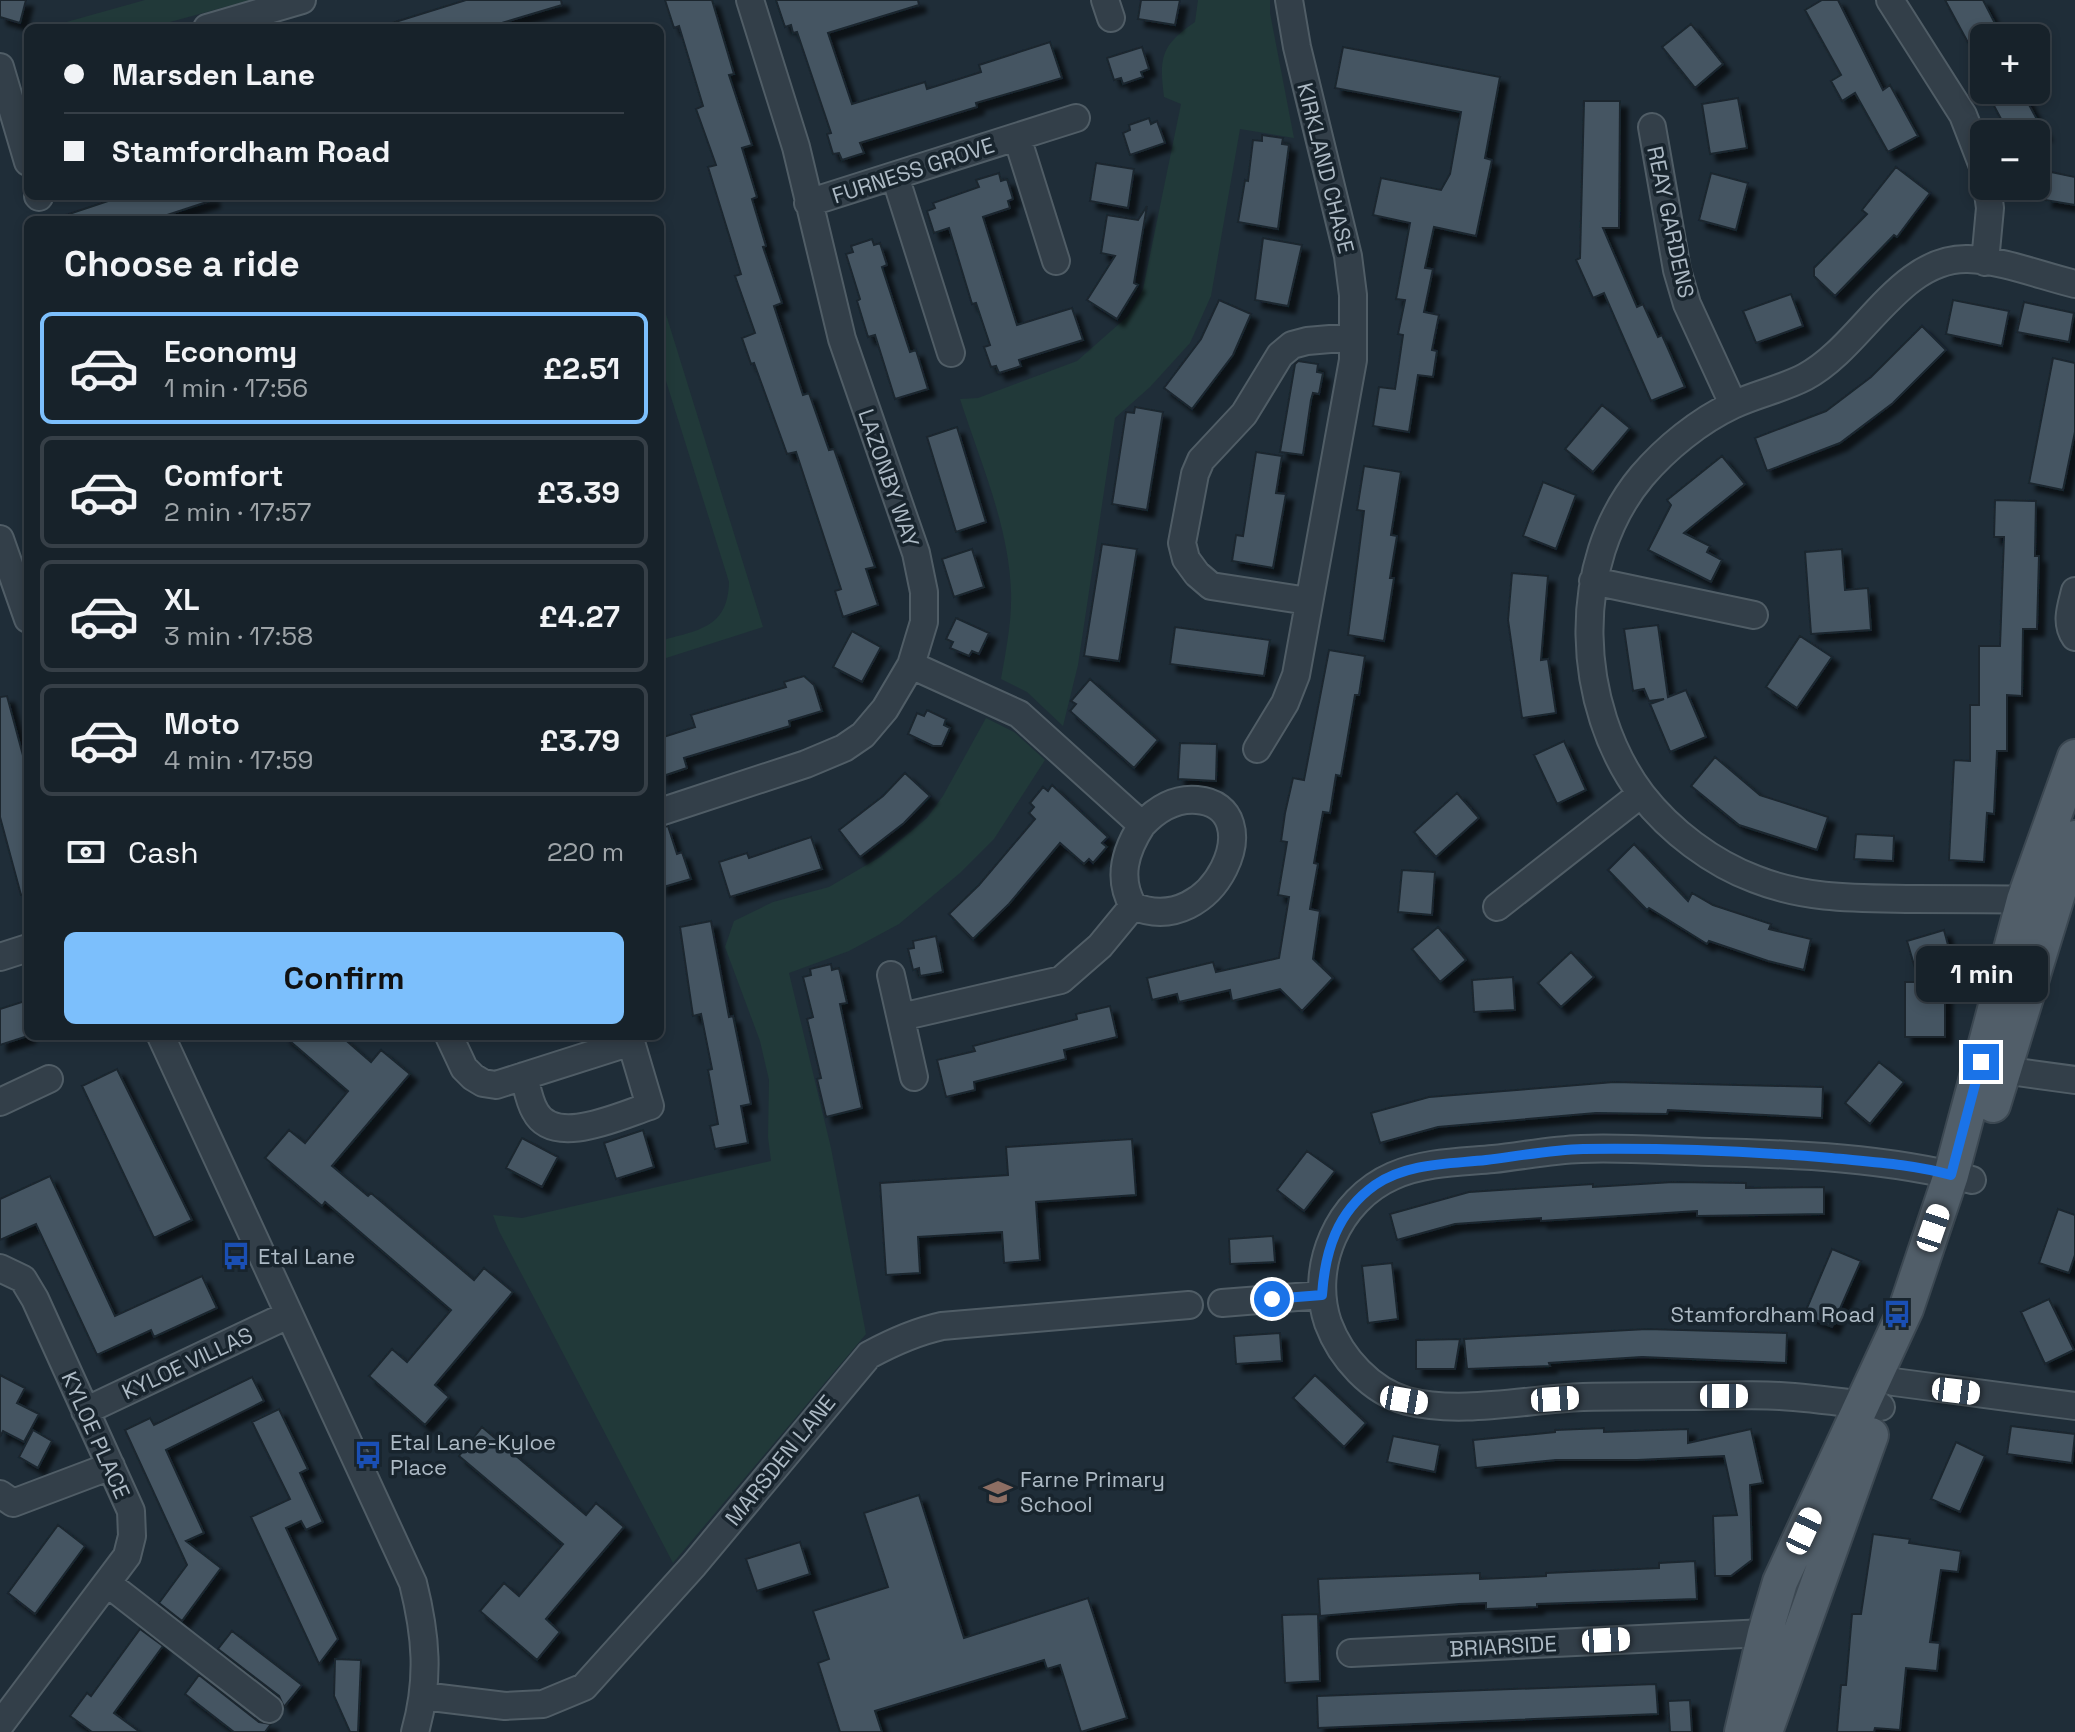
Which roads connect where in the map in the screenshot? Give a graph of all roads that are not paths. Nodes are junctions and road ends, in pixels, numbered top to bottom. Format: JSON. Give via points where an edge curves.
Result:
{"nodes":[{"id":1,"x":302,"y":0,"type":"edge"},
{"id":2,"x":750,"y":0,"type":"edge"},
{"id":3,"x":1289,"y":0,"type":"edge"},
{"id":4,"x":1890,"y":0,"type":"edge"},
{"id":5,"x":221,"y":24,"type":"edge"},
{"id":6,"x":11,"y":78,"type":"edge"},
{"id":7,"x":1076,"y":118,"type":"dead end"},
{"id":8,"x":1652,"y":127,"type":"dead end"},
{"id":9,"x":1970,"y":133,"type":"edge"},
{"id":10,"x":1017,"y":137,"type":"junction"},
{"id":11,"x":24,"y":142,"type":"edge"},
{"id":12,"x":895,"y":176,"type":"junction"},
{"id":13,"x":1989,"y":200,"type":"edge"},
{"id":14,"x":808,"y":203,"type":"junction"},
{"id":15,"x":1056,"y":261,"type":"dead end"},
{"id":16,"x":1985,"y":262,"type":"junction"},
{"id":17,"x":2075,"y":284,"type":"edge"},
{"id":18,"x":1353,"y":337,"type":"junction"},
{"id":19,"x":951,"y":353,"type":"dead end"},
{"id":20,"x":1733,"y":404,"type":"junction"},
{"id":21,"x":0,"y":539,"type":"edge"},
{"id":22,"x":1593,"y":581,"type":"junction"},
{"id":23,"x":2075,"y":591,"type":"edge"},
{"id":24,"x":1308,"y":601,"type":"junction"},
{"id":25,"x":24,"y":608,"type":"edge"},
{"id":26,"x":1754,"y":615,"type":"dead end"},
{"id":27,"x":2075,"y":637,"type":"edge"},
{"id":28,"x":911,"y":665,"type":"junction"},
{"id":29,"x":1257,"y":749,"type":"dead end"},
{"id":30,"x":2075,"y":757,"type":"edge"},
{"id":31,"x":1641,"y":794,"type":"junction"},
{"id":32,"x":664,"y":811,"type":"edge"},
{"id":33,"x":1142,"y":825,"type":"junction"},
{"id":34,"x":2075,"y":838,"type":"edge"},
{"id":35,"x":2039,"y":900,"type":"junction"},
{"id":36,"x":1133,"y":906,"type":"junction"},
{"id":37,"x":1497,"y":907,"type":"dead end"},
{"id":38,"x":24,"y":949,"type":"edge"},
{"id":39,"x":0,"y":957,"type":"edge"},
{"id":40,"x":891,"y":975,"type":"dead end"},
{"id":41,"x":901,"y":1017,"type":"junction"},
{"id":42,"x":163,"y":1040,"type":"edge"},
{"id":43,"x":451,"y":1040,"type":"edge"},
{"id":44,"x":2003,"y":1070,"type":"junction"},
{"id":45,"x":524,"y":1076,"type":"junction"},
{"id":46,"x":914,"y":1077,"type":"dead end"},
{"id":47,"x":49,"y":1079,"type":"dead end"},
{"id":48,"x":2075,"y":1080,"type":"edge"},
{"id":49,"x":0,"y":1102,"type":"edge"},
{"id":50,"x":1962,"y":1177,"type":"junction"},
{"id":51,"x":0,"y":1268,"type":"edge"},
{"id":52,"x":1322,"y":1295,"type":"junction"},
{"id":53,"x":1222,"y":1303,"type":"dead end"},
{"id":54,"x":1189,"y":1305,"type":"dead end"},
{"id":55,"x":288,"y":1315,"type":"junction"},
{"id":56,"x":1879,"y":1398,"type":"junction"},
{"id":57,"x":2075,"y":1406,"type":"edge"},
{"id":58,"x":85,"y":1411,"type":"junction"},
{"id":59,"x":111,"y":1466,"type":"junction"},
{"id":60,"x":0,"y":1494,"type":"edge"},
{"id":61,"x":107,"y":1583,"type":"junction"},
{"id":62,"x":1799,"y":1631,"type":"junction"},
{"id":63,"x":1765,"y":1633,"type":"junction"},
{"id":64,"x":1351,"y":1653,"type":"dead end"},
{"id":65,"x":423,"y":1696,"type":"junction"},
{"id":66,"x":269,"y":1709,"type":"dead end"},
{"id":67,"x":1,"y":1729,"type":"edge"},
{"id":68,"x":415,"y":1732,"type":"edge"},
{"id":69,"x":1742,"y":1732,"type":"edge"},
{"id":70,"x":1765,"y":1732,"type":"edge"}],
"edges":[{"from":1,"to":5,"type":"street"},
{"from":2,"to":14,"type":"street","name":"LAZONBY WAY"},
{"from":3,"to":18,"type":"street","name":"KIRKLAND CHASE","via":[[1348,256]]},
{"from":4,"to":9,"type":"street"},
{"from":6,"to":11,"type":"street"},
{"from":7,"to":10,"type":"street","name":"FURNESS GROVE"},
{"from":8,"to":20,"type":"street","name":"REAY GARDENS","via":[[1677,270]]},
{"from":10,"to":12,"type":"street","name":"FURNESS GROVE"},
{"from":10,"to":15,"type":"street","name":"FURNESS GROVE"},
{"from":12,"to":14,"type":"street","name":"FURNESS GROVE"},
{"from":12,"to":19,"type":"street"},
{"from":13,"to":16,"type":"street"},
{"from":14,"to":28,"type":"street","name":"LAZONBY WAY","via":[[842,339],[916,553],[924,622]]},
{"from":16,"to":17,"type":"street"},
{"from":16,"to":20,"type":"street","via":[[1944,262],[1916,275],[1840,352],[1806,377]]},
{"from":18,"to":24,"type":"street","name":"KIRKLAND CHASE"},
{"from":18,"to":24,"type":"street","via":[[1307,341],[1280,355],[1244,414],[1201,460],[1182,543],[1186,559],[1211,586]]},
{"from":20,"to":22,"type":"street","via":[[1702,422],[1643,475],[1619,506]]},
{"from":21,"to":25,"type":"street"},
{"from":22,"to":26,"type":"street"},
{"from":22,"to":31,"type":"street","via":[[1588,634],[1604,724]]},
{"from":23,"to":27,"type":"street","via":[[2069,617]]},
{"from":24,"to":29,"type":"street","name":"KIRKLAND CHASE","via":[[1296,675]]},
{"from":28,"to":32,"type":"street","name":"LAZONBY WAY","via":[[885,709],[844,748]]},
{"from":28,"to":33,"type":"street","via":[[1019,714]]},
{"from":30,"to":35,"type":"main road"},
{"from":31,"to":35,"type":"street","via":[[1717,860],[1755,879],[1825,898]]},
{"from":31,"to":37,"type":"street"},
{"from":33,"to":36,"type":"street","via":[[1130,844],[1123,875]]},
{"from":33,"to":36,"type":"street","via":[[1174,802],[1212,802],[1229,824],[1231,855],[1225,871],[1199,899],[1165,913]]},
{"from":34,"to":35,"type":"main road"},
{"from":35,"to":44,"type":"main road"},
{"from":35,"to":50,"type":"main road"},
{"from":36,"to":41,"type":"street","via":[[1100,946],[1061,980]]},
{"from":38,"to":39,"type":"street"},
{"from":40,"to":41,"type":"street"},
{"from":41,"to":46,"type":"street"},
{"from":42,"to":55,"type":"street"},
{"from":43,"to":45,"type":"street","via":[[464,1068],[483,1083],[496,1085]]},
{"from":44,"to":48,"type":"street"},
{"from":44,"to":50,"type":"main road"},
{"from":45,"to":45,"type":"street","via":[[535,1112],[562,1130],[650,1106],[631,1042]]},
{"from":47,"to":49,"type":"street"},
{"from":50,"to":52,"type":"street","via":[[1922,1167],[1773,1153],[1580,1149],[1421,1167],[1376,1185],[1342,1219],[1324,1263]]},
{"from":50,"to":56,"type":"main road","via":[[1906,1309]]},
{"from":51,"to":58,"type":"street","name":"KYLOE PLACE","via":[[23,1279],[35,1299]]},
{"from":52,"to":53,"type":"street"},
{"from":52,"to":56,"type":"street","via":[[1335,1341],[1351,1364],[1373,1384],[1404,1400],[1442,1407],[1583,1397]]},
{"from":54,"to":65,"type":"street","name":"MARSDEN LANE","via":[[942,1326],[891,1343],[869,1355],[584,1687],[543,1704],[505,1706]]},
{"from":55,"to":58,"type":"street","name":"KYLOE VILLAS"},
{"from":55,"to":65,"type":"street","via":[[413,1583],[426,1641]]},
{"from":56,"to":57,"type":"street"},
{"from":56,"to":62,"type":"main road"},
{"from":56,"to":63,"type":"main road","via":[[1780,1582]]},
{"from":58,"to":59,"type":"street","name":"KYLOE PLACE"},
{"from":59,"to":60,"type":"street","via":[[13,1503]]},
{"from":59,"to":61,"type":"street","name":"KYLOE PLACE","via":[[131,1511],[132,1536],[127,1556]]},
{"from":61,"to":66,"type":"street"},
{"from":61,"to":67,"type":"street","name":"KYLOE PLACE"},
{"from":62,"to":63,"type":"street","name":"BRIARSIDE"},
{"from":62,"to":70,"type":"main road"},
{"from":63,"to":64,"type":"street","name":"BRIARSIDE"},
{"from":63,"to":69,"type":"main road"},
{"from":65,"to":68,"type":"street"}]}
